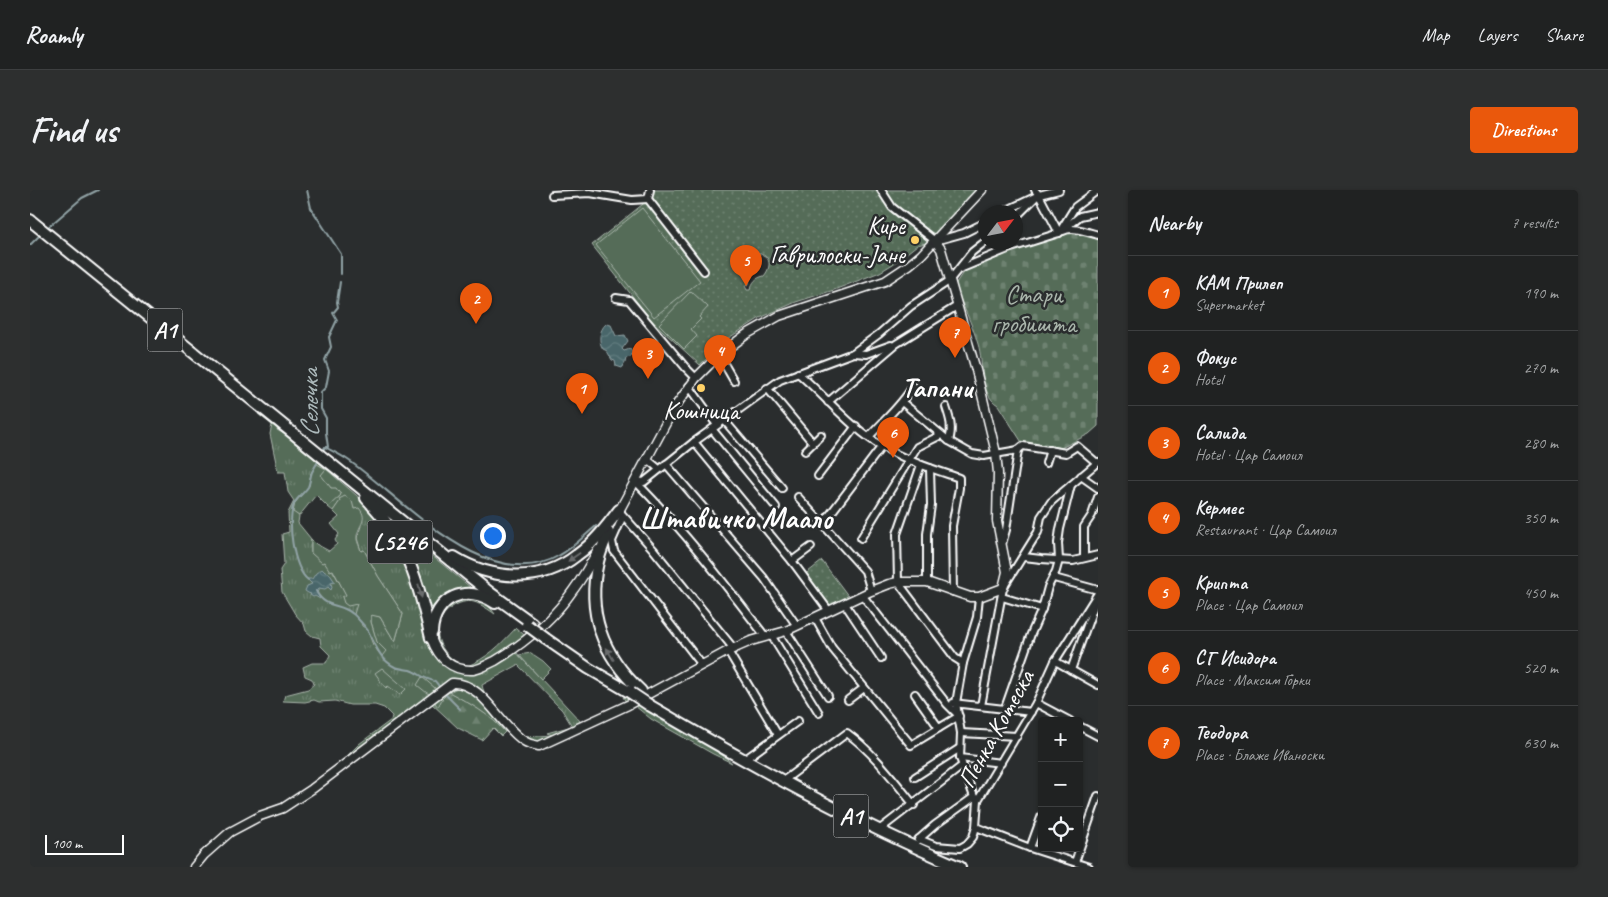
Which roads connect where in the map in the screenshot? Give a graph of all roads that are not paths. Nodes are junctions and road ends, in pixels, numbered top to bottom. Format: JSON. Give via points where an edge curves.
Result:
{"nodes":[{"id":1,"x":650,"y":190,"type":"edge"},
{"id":2,"x":881,"y":190,"type":"edge"},
{"id":3,"x":982,"y":190,"type":"edge"},
{"id":4,"x":1059,"y":190,"type":"edge"},
{"id":5,"x":1098,"y":190,"type":"edge"},
{"id":6,"x":1039,"y":192,"type":"edge"},
{"id":7,"x":552,"y":195,"type":"dead end"},
{"id":8,"x":648,"y":200,"type":"junction"},
{"id":9,"x":1016,"y":205,"type":"edge"},
{"id":10,"x":1023,"y":210,"type":"edge"},
{"id":11,"x":1098,"y":212,"type":"edge"},
{"id":12,"x":31,"y":221,"type":"edge"},
{"id":13,"x":978,"y":226,"type":"edge"},
{"id":14,"x":1059,"y":233,"type":"junction"},
{"id":15,"x":1098,"y":234,"type":"edge"},
{"id":16,"x":935,"y":241,"type":"junction"},
{"id":17,"x":978,"y":247,"type":"edge"},
{"id":18,"x":959,"y":269,"type":"junction"},
{"id":19,"x":704,"y":271,"type":"dead end"},
{"id":20,"x":949,"y":280,"type":"junction"},
{"id":21,"x":616,"y":298,"type":"dead end"},
{"id":22,"x":956,"y":306,"type":"junction"},
{"id":23,"x":896,"y":344,"type":"junction"},
{"id":24,"x":853,"y":353,"type":"junction"},
{"id":25,"x":719,"y":355,"type":"junction"},
{"id":26,"x":798,"y":373,"type":"junction"},
{"id":27,"x":696,"y":378,"type":"junction"},
{"id":28,"x":734,"y":381,"type":"dead end"},
{"id":29,"x":689,"y":386,"type":"junction"},
{"id":30,"x":913,"y":386,"type":"dead end"},
{"id":31,"x":767,"y":388,"type":"junction"},
{"id":32,"x":828,"y":402,"type":"junction"},
{"id":33,"x":903,"y":403,"type":"junction"},
{"id":34,"x":946,"y":407,"type":"dead end"},
{"id":35,"x":724,"y":420,"type":"junction"},
{"id":36,"x":280,"y":424,"type":"joint"},
{"id":37,"x":856,"y":426,"type":"junction"},
{"id":38,"x":714,"y":427,"type":"junction"},
{"id":39,"x":821,"y":435,"type":"dead end"},
{"id":40,"x":941,"y":435,"type":"junction"},
{"id":41,"x":869,"y":437,"type":"junction"},
{"id":42,"x":949,"y":441,"type":"junction"},
{"id":43,"x":694,"y":442,"type":"junction"},
{"id":44,"x":812,"y":444,"type":"junction"},
{"id":45,"x":882,"y":446,"type":"junction"},
{"id":46,"x":1018,"y":450,"type":"junction"},
{"id":47,"x":1050,"y":450,"type":"junction"},
{"id":48,"x":806,"y":451,"type":"dead end"},
{"id":49,"x":996,"y":453,"type":"junction"},
{"id":50,"x":646,"y":459,"type":"junction"},
{"id":51,"x":909,"y":461,"type":"junction"},
{"id":52,"x":1098,"y":462,"type":"edge"},
{"id":53,"x":1046,"y":463,"type":"dead end"},
{"id":54,"x":666,"y":464,"type":"junction"},
{"id":55,"x":921,"y":465,"type":"junction"},
{"id":56,"x":333,"y":467,"type":"junction"},
{"id":57,"x":930,"y":468,"type":"junction"},
{"id":58,"x":659,"y":469,"type":"junction"},
{"id":59,"x":818,"y":476,"type":"dead end"},
{"id":60,"x":1081,"y":476,"type":"junction"},
{"id":61,"x":635,"y":481,"type":"junction"},
{"id":62,"x":1071,"y":484,"type":"junction"},
{"id":63,"x":782,"y":488,"type":"dead end"},
{"id":64,"x":1098,"y":488,"type":"edge"},
{"id":65,"x":798,"y":497,"type":"dead end"},
{"id":66,"x":1098,"y":497,"type":"edge"},
{"id":67,"x":776,"y":507,"type":"dead end"},
{"id":68,"x":621,"y":513,"type":"junction"},
{"id":69,"x":822,"y":525,"type":"junction"},
{"id":70,"x":608,"y":532,"type":"junction"},
{"id":71,"x":861,"y":538,"type":"dead end"},
{"id":72,"x":811,"y":547,"type":"dead end"},
{"id":73,"x":1001,"y":549,"type":"junction"},
{"id":74,"x":1098,"y":555,"type":"edge"},
{"id":75,"x":1024,"y":557,"type":"junction"},
{"id":76,"x":1084,"y":557,"type":"junction"},
{"id":77,"x":1059,"y":560,"type":"junction"},
{"id":78,"x":792,"y":561,"type":"junction"},
{"id":79,"x":1054,"y":578,"type":"junction"},
{"id":80,"x":898,"y":582,"type":"junction"},
{"id":81,"x":928,"y":582,"type":"junction"},
{"id":82,"x":1003,"y":588,"type":"junction"},
{"id":83,"x":871,"y":591,"type":"junction"},
{"id":84,"x":953,"y":592,"type":"junction"},
{"id":85,"x":1098,"y":592,"type":"edge"},
{"id":86,"x":863,"y":596,"type":"junction"},
{"id":87,"x":979,"y":597,"type":"junction"},
{"id":88,"x":1002,"y":598,"type":"junction"},
{"id":89,"x":845,"y":604,"type":"junction"},
{"id":90,"x":1042,"y":609,"type":"junction"},
{"id":91,"x":828,"y":611,"type":"junction"},
{"id":92,"x":814,"y":618,"type":"junction"},
{"id":93,"x":530,"y":624,"type":"junction"},
{"id":94,"x":797,"y":626,"type":"junction"},
{"id":95,"x":786,"y":631,"type":"junction"},
{"id":96,"x":768,"y":636,"type":"junction"},
{"id":97,"x":431,"y":638,"type":"junction"},
{"id":98,"x":731,"y":650,"type":"junction"},
{"id":99,"x":882,"y":658,"type":"dead end"},
{"id":100,"x":1055,"y":661,"type":"junction"},
{"id":101,"x":963,"y":663,"type":"junction"},
{"id":102,"x":702,"y":665,"type":"junction"},
{"id":103,"x":1071,"y":670,"type":"junction"},
{"id":104,"x":1098,"y":685,"type":"edge"},
{"id":105,"x":864,"y":688,"type":"junction"},
{"id":106,"x":915,"y":694,"type":"dead end"},
{"id":107,"x":828,"y":696,"type":"dead end"},
{"id":108,"x":645,"y":697,"type":"junction"},
{"id":109,"x":848,"y":700,"type":"dead end"},
{"id":110,"x":956,"y":703,"type":"junction"},
{"id":111,"x":1036,"y":703,"type":"junction"},
{"id":112,"x":947,"y":704,"type":"junction"},
{"id":113,"x":981,"y":706,"type":"junction"},
{"id":114,"x":1005,"y":708,"type":"junction"},
{"id":115,"x":1031,"y":712,"type":"junction"},
{"id":116,"x":819,"y":713,"type":"dead end"},
{"id":117,"x":959,"y":716,"type":"junction"},
{"id":118,"x":1062,"y":717,"type":"edge"},
{"id":119,"x":798,"y":721,"type":"dead end"},
{"id":120,"x":939,"y":728,"type":"junction"},
{"id":121,"x":1083,"y":728,"type":"edge"},
{"id":122,"x":961,"y":733,"type":"junction"},
{"id":123,"x":778,"y":735,"type":"junction"},
{"id":124,"x":1017,"y":736,"type":"junction"},
{"id":125,"x":1098,"y":736,"type":"edge"},
{"id":126,"x":960,"y":748,"type":"junction"},
{"id":127,"x":960,"y":758,"type":"junction"},
{"id":128,"x":744,"y":760,"type":"junction"},
{"id":129,"x":1001,"y":763,"type":"junction"},
{"id":130,"x":962,"y":766,"type":"junction"},
{"id":131,"x":915,"y":777,"type":"dead end"},
{"id":132,"x":783,"y":781,"type":"junction"},
{"id":133,"x":1098,"y":796,"type":"edge"},
{"id":134,"x":976,"y":799,"type":"junction"},
{"id":135,"x":914,"y":804,"type":"junction"},
{"id":136,"x":976,"y":827,"type":"junction"},
{"id":137,"x":1038,"y":827,"type":"edge"},
{"id":138,"x":879,"y":830,"type":"junction"},
{"id":139,"x":916,"y":843,"type":"junction"},
{"id":140,"x":1030,"y":848,"type":"junction"},
{"id":141,"x":1075,"y":862,"type":"junction"},
{"id":142,"x":194,"y":867,"type":"edge"},
{"id":143,"x":960,"y":867,"type":"edge"},
{"id":144,"x":1090,"y":867,"type":"edge"}],
"edges":[{"from":1,"to":8,"type":"street"},
{"from":2,"to":16,"type":"street","via":[[892,207]]},
{"from":3,"to":16,"type":"street","number":"L5246"},
{"from":4,"to":6,"type":"street"},
{"from":5,"to":14,"type":"street","via":[[1075,207]]},
{"from":6,"to":9,"type":"street"},
{"from":6,"to":10,"type":"street"},
{"from":6,"to":14,"type":"street"},
{"from":7,"to":8,"type":"street","via":[[590,193]]},
{"from":8,"to":19,"type":"street"},
{"from":11,"to":14,"type":"street","via":[[1080,216]]},
{"from":12,"to":36,"type":"main road","number":"A1"},
{"from":13,"to":16,"type":"street"},
{"from":14,"to":15,"type":"street","via":[[1067,229]]},
{"from":14,"to":18,"type":"street"},
{"from":16,"to":20,"type":"street","via":[[941,249]]},
{"from":16,"to":25,"type":"street","number":"L5246","via":[[885,281],[779,316]]},
{"from":17,"to":18,"type":"street"},
{"from":18,"to":20,"type":"street"},
{"from":20,"to":22,"type":"street"},
{"from":20,"to":24,"type":"street"},
{"from":21,"to":27,"type":"street","via":[[629,300]]},
{"from":22,"to":23,"type":"street"},
{"from":22,"to":49,"type":"street"},
{"from":23,"to":24,"type":"street","via":[[866,354]]},
{"from":23,"to":32,"type":"street"},
{"from":24,"to":26,"type":"street"},
{"from":25,"to":27,"type":"street","number":"L5246"},
{"from":25,"to":28,"type":"street"},
{"from":26,"to":31,"type":"street"},
{"from":26,"to":32,"type":"street"},
{"from":27,"to":29,"type":"street","number":"L5246"},
{"from":29,"to":38,"type":"street"},
{"from":29,"to":50,"type":"street","number":"L5246"},
{"from":30,"to":33,"type":"street"},
{"from":31,"to":35,"type":"street"},
{"from":31,"to":44,"type":"street"},
{"from":32,"to":37,"type":"street"},
{"from":33,"to":40,"type":"street"},
{"from":33,"to":41,"type":"street"},
{"from":34,"to":42,"type":"street","via":[[951,421]]},
{"from":35,"to":38,"type":"street"},
{"from":35,"to":63,"type":"street"},
{"from":36,"to":56,"type":"main road","number":"L5246"},
{"from":37,"to":41,"type":"street"},
{"from":37,"to":59,"type":"street"},
{"from":38,"to":43,"type":"street"},
{"from":38,"to":67,"type":"street"},
{"from":39,"to":44,"type":"street"},
{"from":40,"to":42,"type":"street"},
{"from":40,"to":51,"type":"street","via":[[917,447]]},
{"from":41,"to":45,"type":"street"},
{"from":42,"to":49,"type":"street","via":[[972,454]]},
{"from":43,"to":54,"type":"street"},
{"from":43,"to":78,"type":"street"},
{"from":44,"to":48,"type":"street"},
{"from":45,"to":51,"type":"street"},
{"from":45,"to":69,"type":"street"},
{"from":46,"to":47,"type":"street","via":[[1024,446]]},
{"from":46,"to":49,"type":"street"},
{"from":46,"to":73,"type":"street"},
{"from":47,"to":52,"type":"street","via":[[1066,453],[1077,446]]},
{"from":47,"to":53,"type":"street"},
{"from":49,"to":73,"type":"street","via":[[997,521]]},
{"from":50,"to":58,"type":"street"},
{"from":50,"to":61,"type":"street","number":"L5246"},
{"from":51,"to":55,"type":"street"},
{"from":51,"to":71,"type":"street"},
{"from":52,"to":60,"type":"street"},
{"from":54,"to":58,"type":"street"},
{"from":54,"to":94,"type":"street","via":[[764,578]]},
{"from":55,"to":57,"type":"street"},
{"from":55,"to":80,"type":"street","via":[[897,534]]},
{"from":68,"to":56,"type":"main road","number":"L5246","one_way":true,"via":[[590,545],[566,563],[540,573],[518,576],[495,574],[475,568],[446,552],[374,493]]},
{"from":56,"to":93,"type":"main road"},
{"from":56,"to":97,"type":"main road","number":"L5246","one_way":true,"via":[[380,513],[402,545],[417,582]]},
{"from":57,"to":81,"type":"street"},
{"from":57,"to":84,"type":"street","via":[[958,478],[952,526]]},
{"from":58,"to":61,"type":"street","via":[[644,482]]},
{"from":60,"to":62,"type":"street"},
{"from":60,"to":64,"type":"street"},
{"from":61,"to":68,"type":"street","number":"L5246"},
{"from":61,"to":96,"type":"street"},
{"from":62,"to":75,"type":"street","via":[[1051,502],[1041,517],[1038,532]]},
{"from":62,"to":77,"type":"street","via":[[1060,529]]},
{"from":65,"to":69,"type":"street"},
{"from":66,"to":76,"type":"street","via":[[1084,527]]},
{"from":68,"to":70,"type":"street","number":"L5246"},
{"from":68,"to":98,"type":"street"},
{"from":68,"to":102,"type":"street","via":[[612,541],[614,551]]},
{"from":69,"to":83,"type":"street","via":[[865,570]]},
{"from":70,"to":97,"type":"street","number":"L5246","via":[[574,589],[558,609],[514,650],[475,670],[462,669],[442,658]]},
{"from":108,"to":70,"type":"main road","number":"L5246","one_way":true,"via":[[608,653],[594,609],[598,560]]},
{"from":72,"to":78,"type":"street"},
{"from":73,"to":82,"type":"street","via":[[1007,572]]},
{"from":74,"to":76,"type":"street"},
{"from":75,"to":77,"type":"street"},
{"from":75,"to":82,"type":"street"},
{"from":76,"to":77,"type":"street","via":[[1073,561]]},
{"from":77,"to":79,"type":"street"},
{"from":78,"to":91,"type":"street"},
{"from":79,"to":85,"type":"street"},
{"from":79,"to":90,"type":"street"},
{"from":80,"to":81,"type":"street"},
{"from":80,"to":83,"type":"street"},
{"from":80,"to":101,"type":"street","via":[[955,658]]},
{"from":81,"to":84,"type":"street"},
{"from":82,"to":87,"type":"street"},
{"from":82,"to":88,"type":"street"},
{"from":83,"to":86,"type":"street"},
{"from":84,"to":87,"type":"street"},
{"from":85,"to":100,"type":"street","name":"Пенка Котеска"},
{"from":85,"to":103,"type":"street","name":"Пенка Котеска"},
{"from":86,"to":89,"type":"street"},
{"from":86,"to":112,"type":"street"},
{"from":87,"to":101,"type":"street","via":[[977,617]]},
{"from":88,"to":90,"type":"street"},
{"from":88,"to":113,"type":"street"},
{"from":89,"to":91,"type":"street"},
{"from":89,"to":99,"type":"street"},
{"from":90,"to":114,"type":"street"},
{"from":91,"to":92,"type":"street"},
{"from":92,"to":94,"type":"street"},
{"from":92,"to":105,"type":"street","via":[[832,648]]},
{"from":93,"to":97,"type":"main road","via":[[491,600],[461,594],[442,604],[435,614]]},
{"from":93,"to":108,"type":"main road","via":[[588,668]]},
{"from":94,"to":95,"type":"street"},
{"from":95,"to":96,"type":"street"},
{"from":95,"to":107,"type":"street"},
{"from":96,"to":98,"type":"street"},
{"from":96,"to":116,"type":"street"},
{"from":98,"to":102,"type":"street"},
{"from":98,"to":123,"type":"street"},
{"from":100,"to":103,"type":"street"},
{"from":100,"to":111,"type":"street","name":"Пенка Котеска"},
{"from":101,"to":110,"type":"street"},
{"from":102,"to":108,"type":"street"},
{"from":103,"to":104,"type":"street"},
{"from":105,"to":109,"type":"street"},
{"from":105,"to":120,"type":"street","via":[[911,745]]},
{"from":106,"to":120,"type":"street"},
{"from":108,"to":128,"type":"main road","number":"A1"},
{"from":108,"to":142,"type":"street","via":[[539,746],[523,741],[472,688],[452,683],[312,790],[283,808],[230,832]]},
{"from":110,"to":112,"type":"street"},
{"from":110,"to":113,"type":"street"},
{"from":110,"to":117,"type":"street"},
{"from":111,"to":115,"type":"street","name":"Пенка Котеска"},
{"from":111,"to":118,"type":"street"},
{"from":112,"to":117,"type":"street"},
{"from":113,"to":114,"type":"street"},
{"from":114,"to":115,"type":"street"},
{"from":115,"to":124,"type":"street","name":"Пенка Котеска"},
{"from":117,"to":120,"type":"street"},
{"from":117,"to":122,"type":"street"},
{"from":119,"to":123,"type":"street"},
{"from":121,"to":125,"type":"street"},
{"from":122,"to":124,"type":"street"},
{"from":122,"to":126,"type":"street"},
{"from":123,"to":128,"type":"street"},
{"from":124,"to":129,"type":"street","name":"Пенка Котеска"},
{"from":126,"to":127,"type":"street"},
{"from":126,"to":131,"type":"street"},
{"from":127,"to":129,"type":"street"},
{"from":127,"to":130,"type":"street"},
{"from":128,"to":132,"type":"main road","number":"A1"},
{"from":129,"to":134,"type":"street","name":"Пенка Котеска"},
{"from":130,"to":134,"type":"street"},
{"from":130,"to":135,"type":"street"},
{"from":132,"to":135,"type":"street","via":[[847,732],[882,765]]},
{"from":132,"to":138,"type":"main road","number":"A1"},
{"from":133,"to":141,"type":"street"},
{"from":134,"to":136,"type":"street","name":"Пенка Котеска"},
{"from":134,"to":139,"type":"street","via":[[936,825]]},
{"from":135,"to":138,"type":"street"},
{"from":136,"to":139,"type":"street","name":"Пенка Котеска","via":[[967,844],[960,848]]},
{"from":136,"to":140,"type":"street"},
{"from":137,"to":140,"type":"street"},
{"from":138,"to":139,"type":"main road","number":"A1"},
{"from":139,"to":143,"type":"main road","number":"A1"},
{"from":140,"to":141,"type":"street"},
{"from":141,"to":144,"type":"street"}]}
